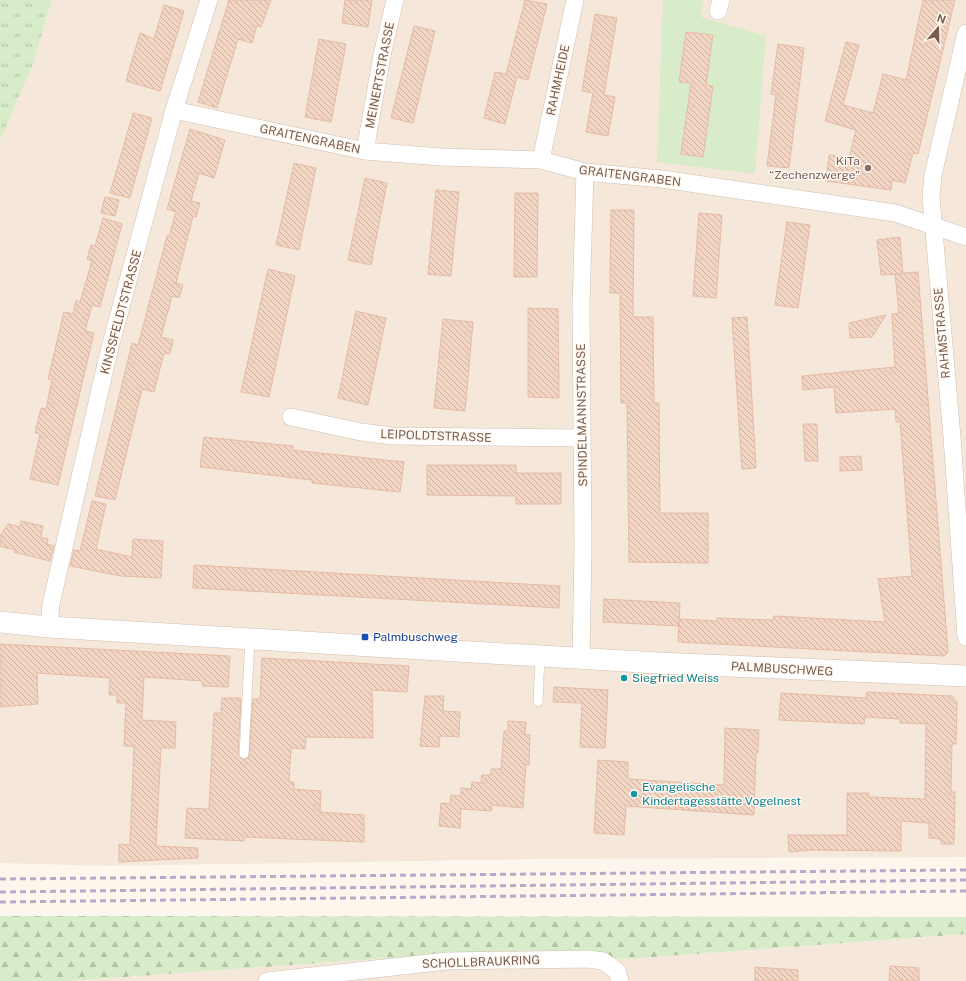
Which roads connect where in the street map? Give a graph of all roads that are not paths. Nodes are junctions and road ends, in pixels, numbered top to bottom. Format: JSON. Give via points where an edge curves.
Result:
{"nodes":[{"id":1,"x":209,"y":0,"type":"edge"},
{"id":2,"x":395,"y":0,"type":"edge"},
{"id":3,"x":575,"y":0,"type":"edge"},
{"id":4,"x":966,"y":33,"type":"edge"},
{"id":5,"x":174,"y":110,"type":"junction"},
{"id":6,"x":365,"y":151,"type":"junction"},
{"id":7,"x":540,"y":160,"type":"junction"},
{"id":8,"x":585,"y":172,"type":"junction"},
{"id":9,"x":932,"y":226,"type":"junction"},
{"id":10,"x":966,"y":237,"type":"edge"},
{"id":11,"x":291,"y":418,"type":"dead end"},
{"id":12,"x":582,"y":438,"type":"junction"},
{"id":13,"x":0,"y":622,"type":"edge"},
{"id":14,"x":49,"y":627,"type":"junction"},
{"id":15,"x":966,"y":637,"type":"edge"},
{"id":16,"x":250,"y":640,"type":"junction"},
{"id":17,"x":540,"y":656,"type":"junction"},
{"id":18,"x":581,"y":658,"type":"junction"},
{"id":19,"x":966,"y":676,"type":"edge"},
{"id":20,"x":538,"y":702,"type":"dead end"},
{"id":21,"x":244,"y":754,"type":"dead end"},
{"id":22,"x":307,"y":979,"type":"edge"},
{"id":23,"x":267,"y":981,"type":"edge"},
{"id":24,"x":620,"y":981,"type":"edge"}],
"edges":[{"from":1,"to":5,"type":"street","name":"KINSSFELDTSTRASSE"},
{"from":2,"to":6,"type":"street","name":"MEINERTSTRASSE","via":[[382,55]]},
{"from":3,"to":7,"type":"street","name":"RAHMHEIDE"},
{"from":4,"to":9,"type":"street","name":"RAHMSTRASSE","via":[[931,182]]},
{"from":5,"to":6,"type":"street","name":"GRAITENGRABEN"},
{"from":5,"to":14,"type":"street","name":"KINSSFELDTSTRASSE","via":[[108,355],[51,604]]},
{"from":6,"to":7,"type":"street","name":"GRAITENGRABEN","via":[[441,157]]},
{"from":7,"to":8,"type":"street","name":"GRAITENGRABEN"},
{"from":8,"to":9,"type":"street","name":"GRAITENGRABEN","via":[[662,179],[894,213]]},
{"from":8,"to":12,"type":"street","name":"SPINDELMANNSTRASSE","via":[[581,306]]},
{"from":9,"to":10,"type":"street","name":"GRAITENGRABEN"},
{"from":9,"to":15,"type":"street","name":"RAHMSTRASSE","via":[[952,437]]},
{"from":11,"to":12,"type":"street","name":"LEIPOLDTSTRASSE","via":[[392,436]]},
{"from":12,"to":18,"type":"street","name":"SPINDELMANNSTRASSE"},
{"from":13,"to":14,"type":"street","name":"PALMBUSCHWEG"},
{"from":14,"to":16,"type":"street","name":"PALMBUSCHWEG"},
{"from":16,"to":17,"type":"street","name":"PALMBUSCHWEG"},
{"from":16,"to":21,"type":"lane"},
{"from":17,"to":18,"type":"street","name":"PALMBUSCHWEG"},
{"from":17,"to":20,"type":"lane"},
{"from":18,"to":19,"type":"street","name":"PALMBUSCHWEG"},
{"from":22,"to":23,"type":"street","name":"SCHOLLBRAUKRING"},
{"from":22,"to":24,"type":"street","name":"SCHOLLBRAUKRING","via":[[447,961],[588,959],[603,961],[617,971]]}]}
